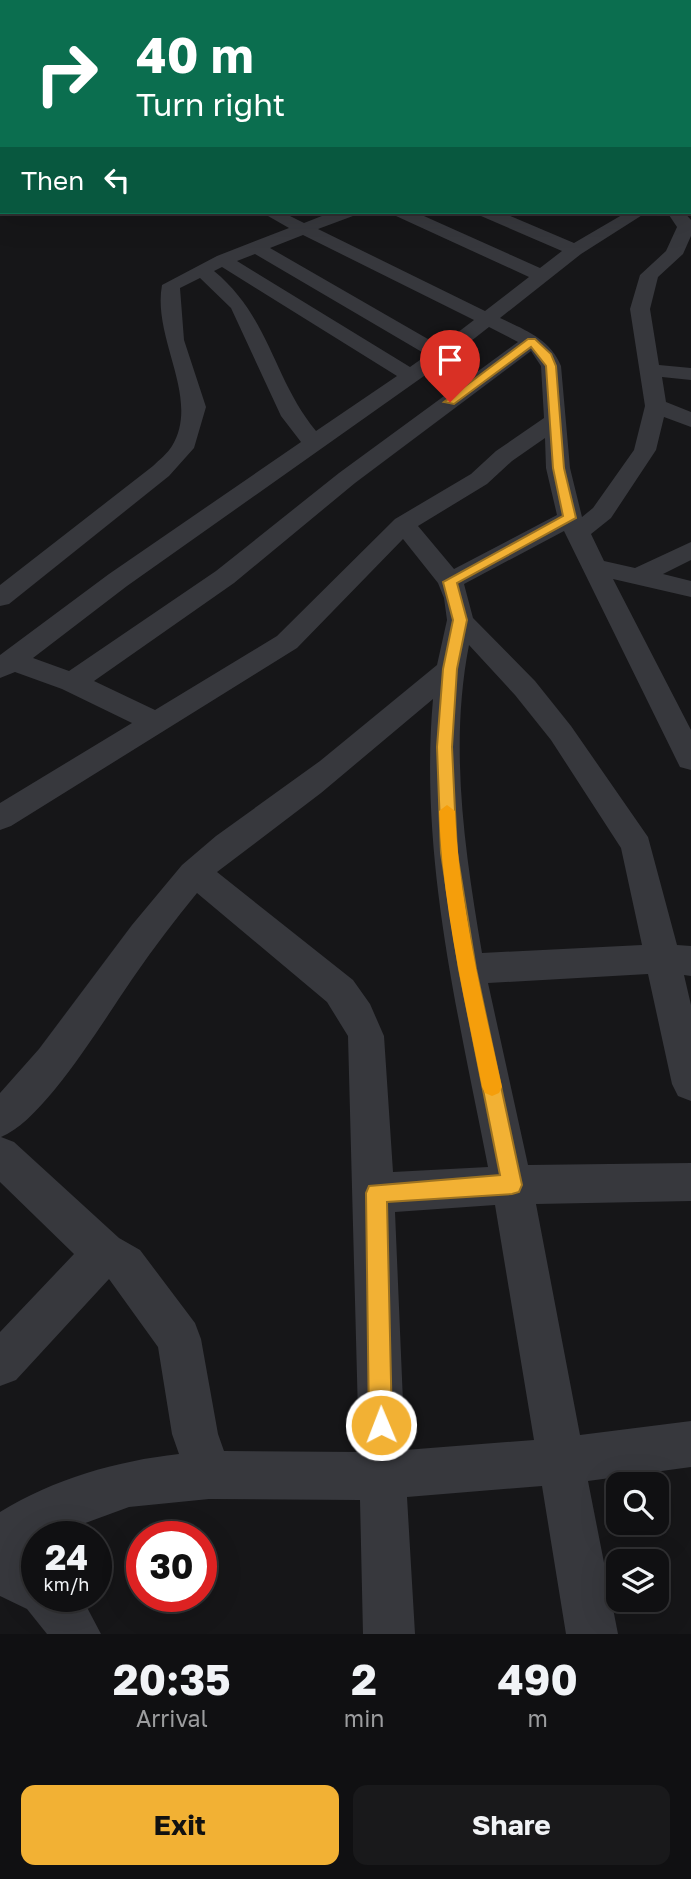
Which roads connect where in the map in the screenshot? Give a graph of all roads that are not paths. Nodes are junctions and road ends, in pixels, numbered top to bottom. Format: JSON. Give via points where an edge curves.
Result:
{"nodes":[{"id":1,"x":273,"y":214,"type":"edge"},
{"id":2,"x":342,"y":214,"type":"edge"},
{"id":3,"x":406,"y":214,"type":"edge"},
{"id":4,"x":492,"y":214,"type":"edge"},
{"id":5,"x":636,"y":214,"type":"edge"},
{"id":6,"x":676,"y":214,"type":"edge"},
{"id":7,"x":302,"y":229,"type":"junction"},
{"id":8,"x":256,"y":247,"type":"junction"},
{"id":9,"x":575,"y":250,"type":"junction"},
{"id":10,"x":683,"y":257,"type":"edge"},
{"id":11,"x":223,"y":260,"type":"junction"},
{"id":12,"x":201,"y":270,"type":"junction"},
{"id":13,"x":544,"y":277,"type":"junction"},
{"id":14,"x":488,"y":318,"type":"junction"},
{"id":15,"x":532,"y":341,"type":"junction"},
{"id":16,"x":441,"y":355,"type":"junction"},
{"id":17,"x":652,"y":370,"type":"junction"},
{"id":18,"x":691,"y":374,"type":"edge"},
{"id":19,"x":411,"y":376,"type":"junction"},
{"id":20,"x":656,"y":406,"type":"junction"},
{"id":21,"x":556,"y":419,"type":"junction"},
{"id":22,"x":691,"y":419,"type":"edge"},
{"id":23,"x":315,"y":444,"type":"junction"},
{"id":24,"x":404,"y":524,"type":"junction"},
{"id":25,"x":573,"y":525,"type":"junction"},
{"id":26,"x":691,"y":550,"type":"edge"},
{"id":27,"x":592,"y":566,"type":"junction"},
{"id":28,"x":642,"y":575,"type":"junction"},
{"id":29,"x":450,"y":582,"type":"junction"},
{"id":30,"x":691,"y":589,"type":"edge"},
{"id":31,"x":0,"y":598,"type":"edge"},
{"id":32,"x":460,"y":620,"type":"junction"},
{"id":33,"x":6,"y":665,"type":"edge"},
{"id":34,"x":450,"y":669,"type":"junction"},
{"id":35,"x":72,"y":682,"type":"junction"},
{"id":36,"x":155,"y":722,"type":"junction"},
{"id":37,"x":691,"y":759,"type":"edge"},
{"id":38,"x":0,"y":818,"type":"edge"},
{"id":39,"x":195,"y":873,"type":"junction"},
{"id":40,"x":676,"y":960,"type":"edge"},
{"id":41,"x":467,"y":969,"type":"junction"},
{"id":42,"x":691,"y":1084,"type":"edge"},
{"id":43,"x":0,"y":1119,"type":"edge"},
{"id":44,"x":0,"y":1155,"type":"edge"},
{"id":45,"x":691,"y":1182,"type":"edge"},
{"id":46,"x":512,"y":1185,"type":"junction"},
{"id":47,"x":377,"y":1193,"type":"junction"},
{"id":48,"x":104,"y":1253,"type":"junction"},
{"id":49,"x":0,"y":1364,"type":"edge"},
{"id":50,"x":691,"y":1444,"type":"edge"},
{"id":51,"x":561,"y":1461,"type":"junction"},
{"id":52,"x":209,"y":1475,"type":"junction"},
{"id":53,"x":382,"y":1476,"type":"junction"},
{"id":54,"x":0,"y":1568,"type":"edge"},
{"id":55,"x":21,"y":1579,"type":"edge"},
{"id":56,"x":62,"y":1612,"type":"edge"},
{"id":57,"x":75,"y":1634,"type":"edge"},
{"id":58,"x":389,"y":1634,"type":"edge"},
{"id":59,"x":592,"y":1634,"type":"edge"}],
"edges":[{"from":1,"to":7,"type":"street"},
{"from":2,"to":7,"type":"street"},
{"from":3,"to":13,"type":"street"},
{"from":4,"to":9,"type":"street"},
{"from":5,"to":9,"type":"street"},
{"from":6,"to":10,"type":"street","via":[[686,227]]},
{"from":7,"to":8,"type":"street"},
{"from":7,"to":14,"type":"street"},
{"from":8,"to":11,"type":"street"},
{"from":8,"to":16,"type":"street"},
{"from":9,"to":13,"type":"street"},
{"from":10,"to":17,"type":"street","via":[[649,275],[640,309]]},
{"from":11,"to":12,"type":"street"},
{"from":11,"to":19,"type":"street"},
{"from":12,"to":23,"type":"street","via":[[240,307],[292,416]]},
{"from":12,"to":31,"type":"street","via":[[181,278],[169,290],[174,340],[195,407],[183,448],[161,471]]},
{"from":13,"to":14,"type":"street"},
{"from":14,"to":15,"type":"street"},
{"from":14,"to":16,"type":"street"},
{"from":15,"to":21,"type":"street","via":[[551,366]]},
{"from":15,"to":35,"type":"street","via":[[347,478],[225,577]]},
{"from":16,"to":19,"type":"street"},
{"from":17,"to":18,"type":"street"},
{"from":17,"to":20,"type":"street"},
{"from":19,"to":23,"type":"street"},
{"from":20,"to":22,"type":"street"},
{"from":20,"to":25,"type":"street","via":[[645,450],[630,475],[602,513]]},
{"from":21,"to":24,"type":"street","via":[[479,479]]},
{"from":21,"to":25,"type":"street","via":[[558,468]]},
{"from":23,"to":33,"type":"street","via":[[118,580]]},
{"from":24,"to":29,"type":"street"},
{"from":24,"to":36,"type":"street","via":[[287,642]]},
{"from":25,"to":27,"type":"street"},
{"from":25,"to":29,"type":"street"},
{"from":26,"to":28,"type":"street"},
{"from":27,"to":28,"type":"street"},
{"from":27,"to":37,"type":"street"},
{"from":28,"to":30,"type":"street"},
{"from":29,"to":32,"type":"street"},
{"from":32,"to":34,"type":"street"},
{"from":32,"to":40,"type":"street","via":[[561,733],[637,846]]},
{"from":33,"to":35,"type":"street"},
{"from":34,"to":39,"type":"street"},
{"from":34,"to":41,"type":"street","via":[[444,747],[449,853]]},
{"from":35,"to":36,"type":"street"},
{"from":36,"to":38,"type":"street"},
{"from":39,"to":43,"type":"street","via":[[135,947],[79,1030]]},
{"from":39,"to":47,"type":"street","via":[[340,991],[357,1015],[366,1036]]},
{"from":40,"to":41,"type":"street"},
{"from":40,"to":42,"type":"street"},
{"from":41,"to":46,"type":"street"},
{"from":44,"to":48,"type":"street"},
{"from":45,"to":46,"type":"street"},
{"from":46,"to":47,"type":"street"},
{"from":46,"to":51,"type":"street"},
{"from":47,"to":53,"type":"street"},
{"from":48,"to":49,"type":"street"},
{"from":48,"to":52,"type":"street","via":[[125,1265],[179,1339],[195,1434]]},
{"from":50,"to":51,"type":"street"},
{"from":51,"to":53,"type":"street"},
{"from":51,"to":59,"type":"street"},
{"from":52,"to":53,"type":"street"},
{"from":52,"to":54,"type":"street","via":[[129,1483],[43,1514],[13,1532]]},
{"from":53,"to":58,"type":"street"},
{"from":54,"to":55,"type":"street"},
{"from":56,"to":57,"type":"street"}]}
